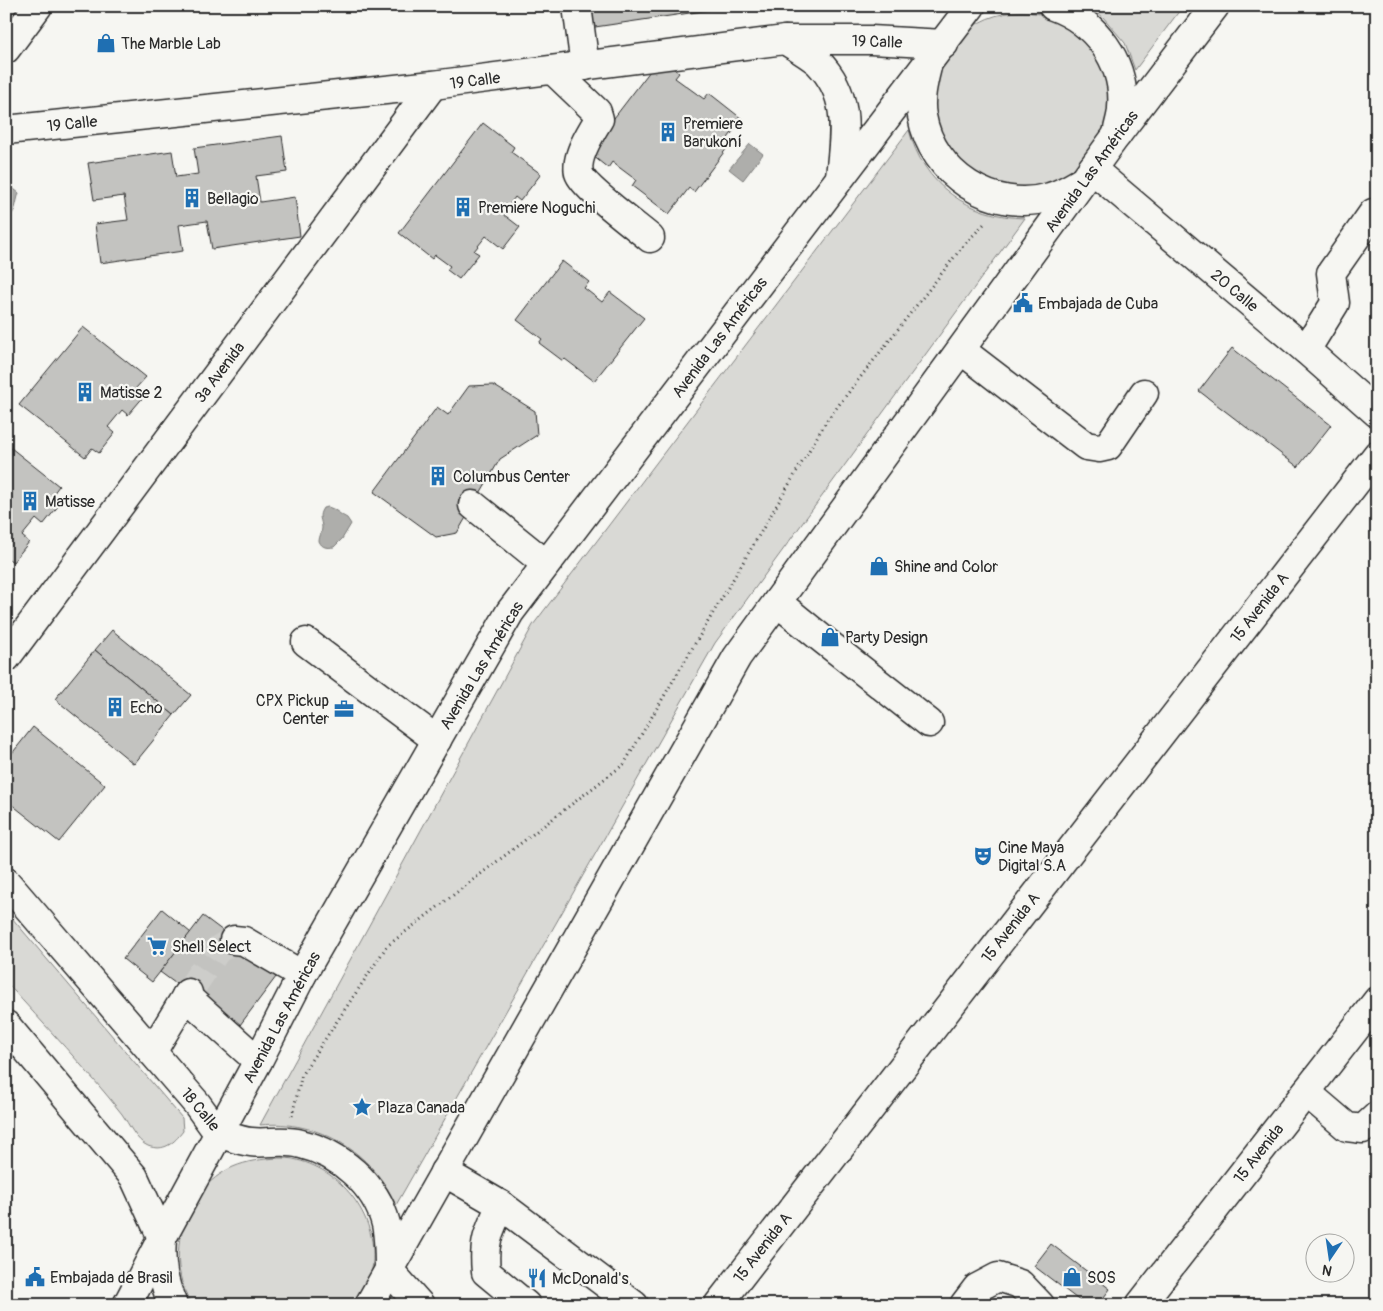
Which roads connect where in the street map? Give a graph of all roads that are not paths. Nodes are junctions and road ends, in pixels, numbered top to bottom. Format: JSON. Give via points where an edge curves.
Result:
{"nodes":[{"id":1,"x":38,"y":6,"type":"edge"},
{"id":2,"x":577,"y":6,"type":"edge"},
{"id":3,"x":1053,"y":6,"type":"edge"},
{"id":4,"x":1215,"y":6,"type":"edge"},
{"id":5,"x":1003,"y":8,"type":"edge"},
{"id":6,"x":966,"y":14,"type":"edge"},
{"id":7,"x":785,"y":40,"type":"junction"},
{"id":8,"x":944,"y":44,"type":"junction"},
{"id":9,"x":6,"y":50,"type":"edge"},
{"id":10,"x":585,"y":66,"type":"junction"},
{"id":11,"x":927,"y":66,"type":"junction"},
{"id":12,"x":553,"y":70,"type":"junction"},
{"id":13,"x":433,"y":85,"type":"junction"},
{"id":14,"x":6,"y":130,"type":"edge"},
{"id":15,"x":1116,"y":136,"type":"junction"},
{"id":16,"x":1089,"y":174,"type":"junction"},
{"id":17,"x":840,"y":177,"type":"junction"},
{"id":18,"x":1373,"y":213,"type":"dead end"},
{"id":19,"x":650,"y":238,"type":"dead end"},
{"id":20,"x":961,"y":350,"type":"junction"},
{"id":21,"x":1306,"y":350,"type":"junction"},
{"id":22,"x":1144,"y":393,"type":"dead end"},
{"id":23,"x":1377,"y":413,"type":"edge"},
{"id":24,"x":1377,"y":455,"type":"edge"},
{"id":25,"x":473,"y":505,"type":"dead end"},
{"id":26,"x":546,"y":564,"type":"junction"},
{"id":27,"x":777,"y":602,"type":"junction"},
{"id":28,"x":306,"y":642,"type":"dead end"},
{"id":29,"x":6,"y":658,"type":"edge"},
{"id":30,"x":929,"y":723,"type":"dead end"},
{"id":31,"x":437,"y":740,"type":"junction"},
{"id":32,"x":6,"y":882,"type":"edge"},
{"id":33,"x":234,"y":940,"type":"dead end"},
{"id":34,"x":302,"y":975,"type":"junction"},
{"id":35,"x":1377,"y":1001,"type":"edge"},
{"id":36,"x":6,"y":1025,"type":"edge"},
{"id":37,"x":152,"y":1052,"type":"junction"},
{"id":38,"x":258,"y":1061,"type":"junction"},
{"id":39,"x":1306,"y":1092,"type":"junction"},
{"id":40,"x":1377,"y":1116,"type":"edge"},
{"id":41,"x":218,"y":1133,"type":"junction"},
{"id":42,"x":444,"y":1172,"type":"junction"},
{"id":43,"x":501,"y":1206,"type":"junction"},
{"id":44,"x":162,"y":1238,"type":"junction"},
{"id":45,"x":389,"y":1270,"type":"junction"},
{"id":46,"x":127,"y":1305,"type":"edge"},
{"id":47,"x":172,"y":1305,"type":"edge"},
{"id":48,"x":369,"y":1305,"type":"edge"},
{"id":49,"x":420,"y":1305,"type":"edge"},
{"id":50,"x":526,"y":1305,"type":"edge"},
{"id":51,"x":634,"y":1305,"type":"edge"},
{"id":52,"x":718,"y":1305,"type":"edge"},
{"id":53,"x":964,"y":1305,"type":"edge"},
{"id":54,"x":1040,"y":1305,"type":"edge"},
{"id":55,"x":1140,"y":1305,"type":"edge"}],
"edges":[{"from":1,"to":9,"type":"street"},
{"from":2,"to":10,"type":"street"},
{"from":3,"to":15,"type":"street","via":[[1069,12],[1092,29],[1110,52],[1121,88],[1122,108]]},
{"from":4,"to":15,"type":"street","name":"Avenida Las Américas"},
{"from":5,"to":6,"type":"street"},
{"from":6,"to":8,"type":"street","name":"Avenida Las Américas"},
{"from":7,"to":8,"type":"street","name":"19 Calle"},
{"from":7,"to":10,"type":"street","name":"19 Calle"},
{"from":7,"to":17,"type":"street","via":[[817,62],[832,81],[843,107],[845,122]]},
{"from":8,"to":11,"type":"street","name":"Avenida Las Américas"},
{"from":10,"to":12,"type":"street","name":"19 Calle"},
{"from":11,"to":16,"type":"street","via":[[922,90],[922,116],[930,141],[943,163],[961,180],[984,193],[1009,200],[1029,201],[1068,189]]},
{"from":11,"to":17,"type":"street","name":"Avenida Las Américas"},
{"from":12,"to":13,"type":"street","name":"19 Calle"},
{"from":12,"to":19,"type":"street","via":[[597,112],[598,119],[579,158],[579,173],[587,185]]},
{"from":13,"to":14,"type":"street","name":"19 Calle"},
{"from":13,"to":29,"type":"street","name":"3a Avenida"},
{"from":15,"to":16,"type":"street","name":"Avenida Las Américas"},
{"from":16,"to":20,"type":"street","name":"Avenida Las Américas"},
{"from":16,"to":21,"type":"street","name":"20 Calle"},
{"from":17,"to":26,"type":"street","name":"Avenida Las Américas"},
{"from":18,"to":21,"type":"street","via":[[1331,273],[1335,303]]},
{"from":20,"to":22,"type":"street","via":[[1086,446],[1108,446]]},
{"from":20,"to":27,"type":"street","name":"Avenida Las Américas"},
{"from":21,"to":23,"type":"street","name":"20 Calle"},
{"from":24,"to":52,"type":"street","name":"15 Avenida A"},
{"from":25,"to":26,"type":"street"},
{"from":26,"to":31,"type":"street","name":"Avenida Las Américas","via":[[510,612]]},
{"from":27,"to":30,"type":"street"},
{"from":27,"to":42,"type":"street","name":"Avenida Las Américas","via":[[737,657]]},
{"from":28,"to":31,"type":"street"},
{"from":31,"to":34,"type":"street","name":"Avenida Las Américas"},
{"from":32,"to":37,"type":"street","name":"18 Calle"},
{"from":33,"to":34,"type":"street","via":[[244,941]]},
{"from":34,"to":38,"type":"street","name":"Avenida Las Américas"},
{"from":35,"to":39,"type":"street","name":"15 Avenida"},
{"from":36,"to":44,"type":"street","via":[[134,1177]]},
{"from":37,"to":38,"type":"street","via":[[187,995]]},
{"from":37,"to":41,"type":"street","name":"18 Calle"},
{"from":38,"to":41,"type":"street","name":"Avenida Las Américas"},
{"from":39,"to":40,"type":"street","via":[[1347,1127],[1363,1129]]},
{"from":39,"to":55,"type":"street","name":"15 Avenida"},
{"from":41,"to":44,"type":"street","name":"Avenida Las Américas"},
{"from":41,"to":45,"type":"street","name":"18 Calle","via":[[251,1142],[301,1144],[345,1164],[376,1200],[390,1246]]},
{"from":42,"to":43,"type":"street"},
{"from":42,"to":45,"type":"street","name":"Avenida Las Américas"},
{"from":43,"to":50,"type":"street","via":[[487,1235],[486,1272]]},
{"from":43,"to":51,"type":"street"},
{"from":44,"to":46,"type":"street","name":"Avenida Las Américas"},
{"from":44,"to":47,"type":"street","via":[[164,1283]]},
{"from":45,"to":48,"type":"street","name":"Avenida Las Américas"},
{"from":45,"to":49,"type":"street"},
{"from":53,"to":54,"type":"street","via":[[976,1288],[998,1277],[1020,1284]]}]}
